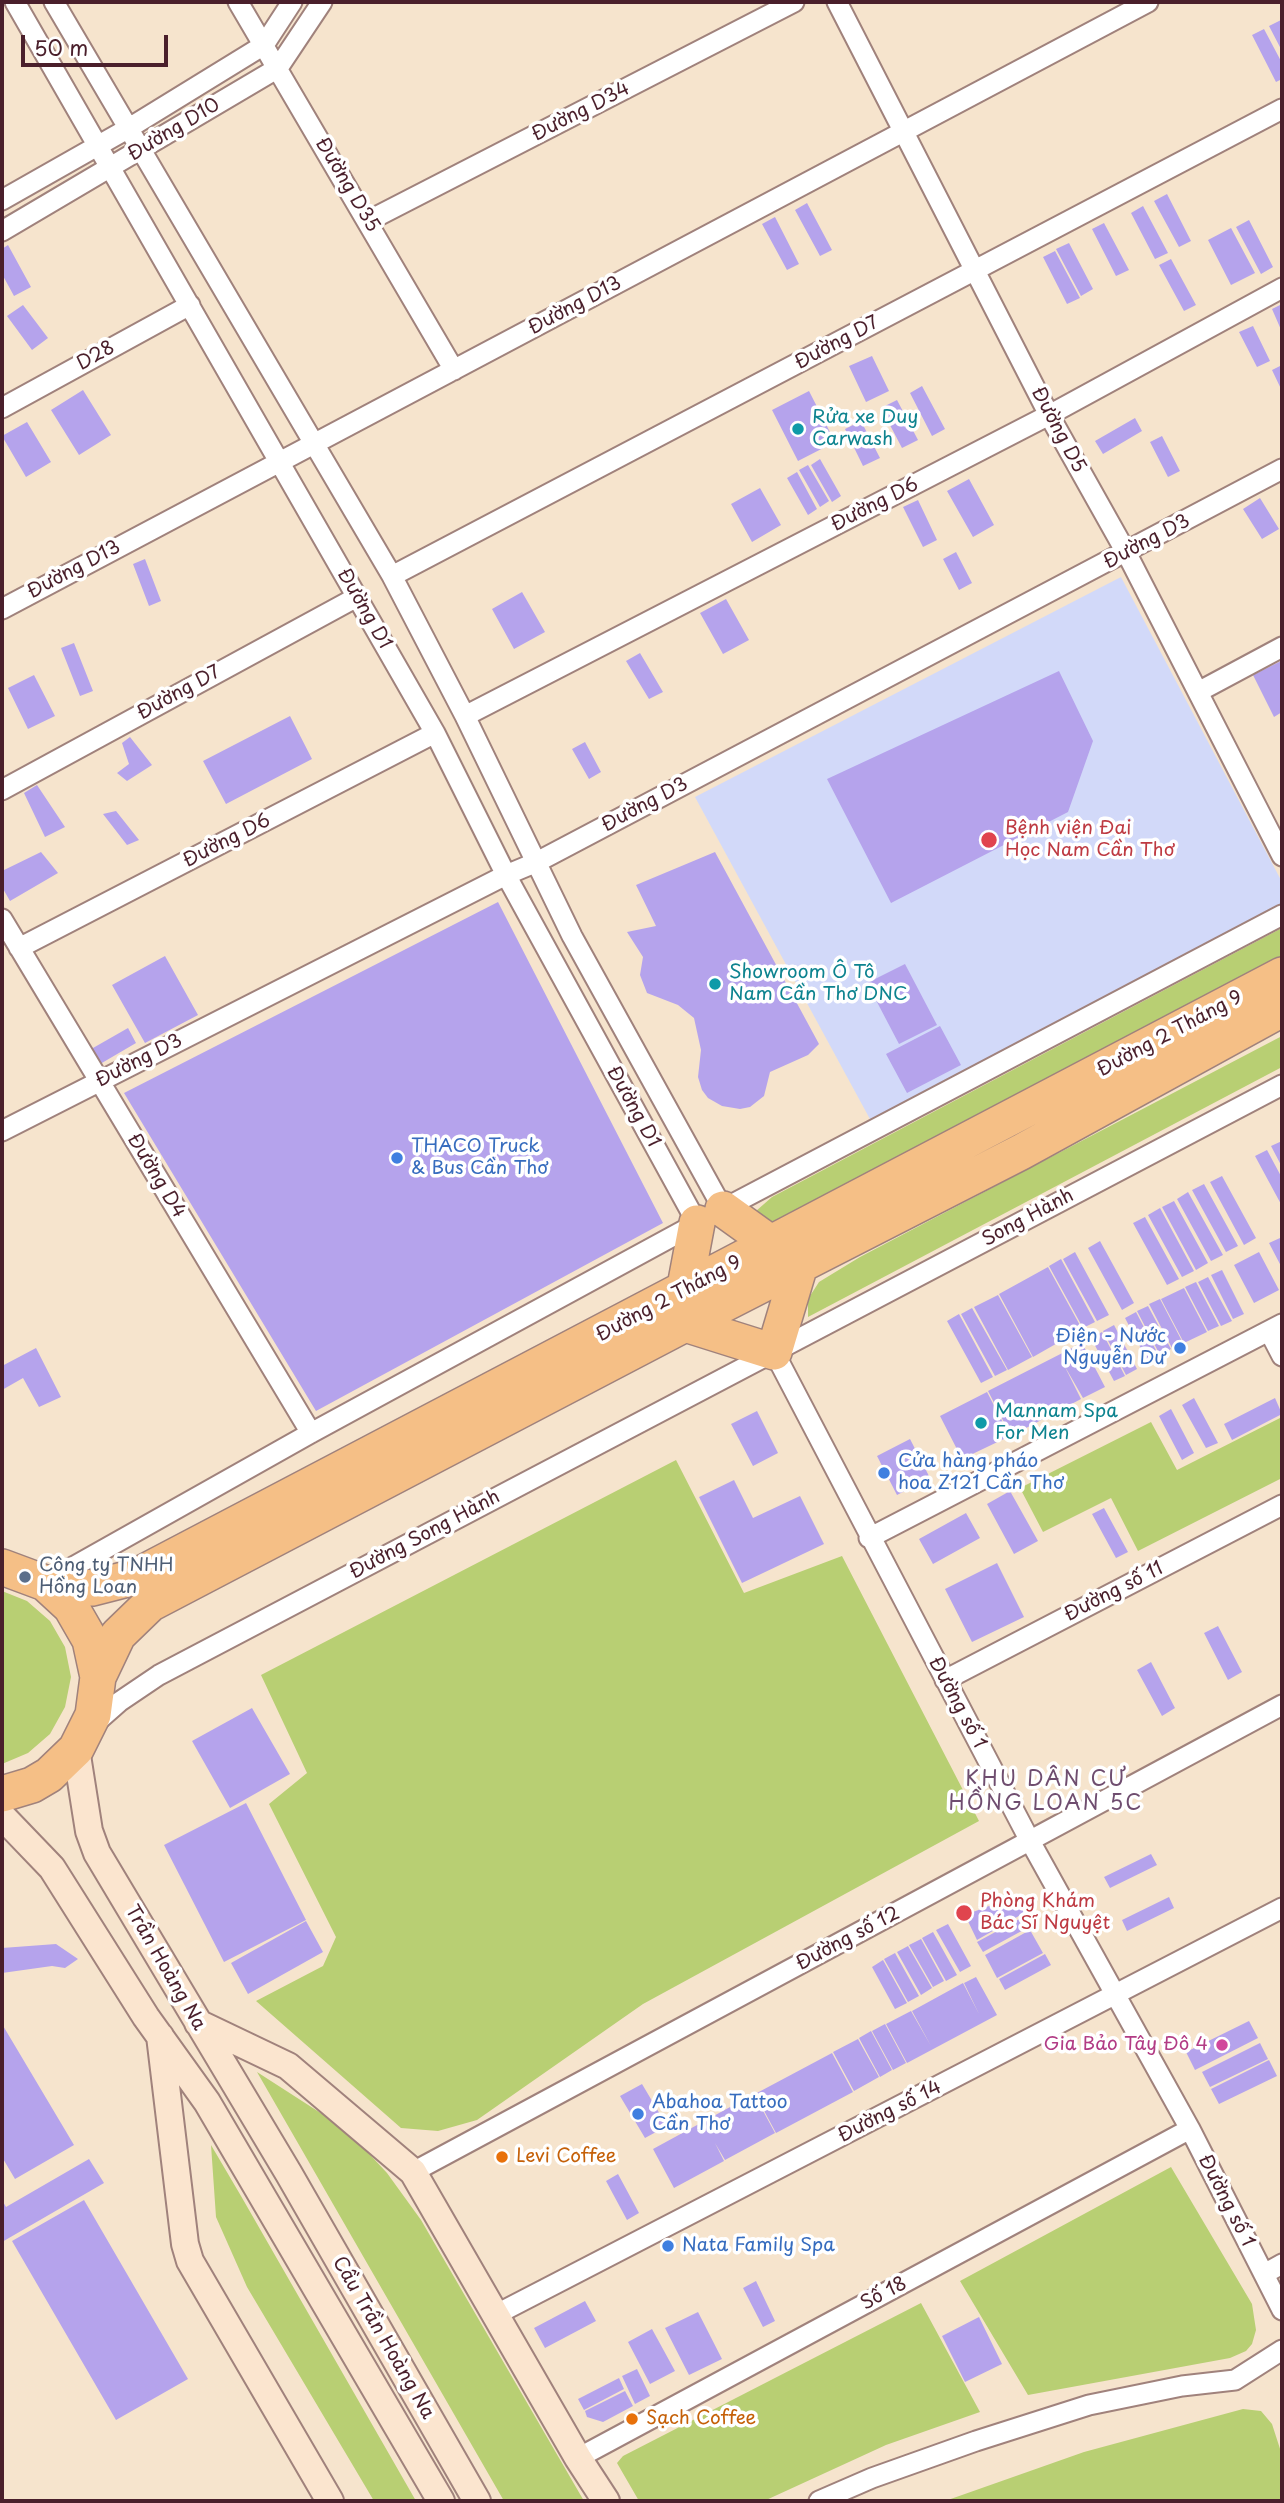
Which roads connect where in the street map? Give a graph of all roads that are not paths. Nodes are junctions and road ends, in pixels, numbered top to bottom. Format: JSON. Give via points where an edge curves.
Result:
{"nodes":[{"id":1,"x":15,"y":2,"type":"edge"},
{"id":2,"x":54,"y":2,"type":"edge"},
{"id":3,"x":238,"y":2,"type":"edge"},
{"id":4,"x":292,"y":2,"type":"edge"},
{"id":5,"x":321,"y":2,"type":"edge"},
{"id":6,"x":794,"y":2,"type":"edge"},
{"id":7,"x":837,"y":2,"type":"edge"},
{"id":8,"x":1148,"y":2,"type":"edge"},
{"id":9,"x":264,"y":45,"type":"junction"},
{"id":10,"x":278,"y":68,"type":"junction"},
{"id":11,"x":1282,"y":109,"type":"edge"},
{"id":12,"x":129,"y":128,"type":"junction"},
{"id":13,"x":905,"y":131,"type":"junction"},
{"id":14,"x":99,"y":145,"type":"junction"},
{"id":15,"x":141,"y":150,"type":"junction"},
{"id":16,"x":112,"y":167,"type":"junction"},
{"id":17,"x":2,"y":200,"type":"edge"},
{"id":18,"x":368,"y":221,"type":"junction"},
{"id":19,"x":2,"y":231,"type":"edge"},
{"id":20,"x":976,"y":271,"type":"junction"},
{"id":21,"x":1282,"y":288,"type":"edge"},
{"id":22,"x":190,"y":304,"type":"junction"},
{"id":23,"x":454,"y":370,"type":"junction"},
{"id":24,"x":2,"y":408,"type":"edge"},
{"id":25,"x":1049,"y":415,"type":"junction"},
{"id":26,"x":314,"y":444,"type":"junction"},
{"id":27,"x":279,"y":460,"type":"junction"},
{"id":28,"x":1282,"y":469,"type":"edge"},
{"id":29,"x":1127,"y":554,"type":"junction"},
{"id":30,"x":392,"y":576,"type":"junction"},
{"id":31,"x":357,"y":597,"type":"junction"},
{"id":32,"x":2,"y":609,"type":"edge"},
{"id":33,"x":1282,"y":647,"type":"edge"},
{"id":34,"x":1198,"y":692,"type":"junction"},
{"id":35,"x":465,"y":716,"type":"junction"},
{"id":36,"x":435,"y":733,"type":"junction"},
{"id":37,"x":2,"y":790,"type":"edge"},
{"id":38,"x":1282,"y":856,"type":"edge"},
{"id":39,"x":537,"y":862,"type":"junction"},
{"id":40,"x":506,"y":875,"type":"junction"},
{"id":41,"x":1282,"y":915,"type":"edge"},
{"id":42,"x":2,"y":919,"type":"edge"},
{"id":43,"x":19,"y":948,"type":"junction"},
{"id":44,"x":1282,"y":975,"type":"edge"},
{"id":45,"x":1282,"y":1009,"type":"edge"},
{"id":46,"x":99,"y":1081,"type":"junction"},
{"id":47,"x":1282,"y":1085,"type":"edge"},
{"id":48,"x":2,"y":1131,"type":"edge"},
{"id":49,"x":710,"y":1216,"type":"junction"},
{"id":50,"x":786,"y":1255,"type":"junction"},
{"id":51,"x":685,"y":1308,"type":"junction"},
{"id":52,"x":1275,"y":1328,"type":"edge"},
{"id":53,"x":774,"y":1352,"type":"junction"},
{"id":54,"x":1282,"y":1356,"type":"edge"},
{"id":55,"x":311,"y":1433,"type":"junction"},
{"id":56,"x":1282,"y":1505,"type":"edge"},
{"id":57,"x":869,"y":1538,"type":"junction"},
{"id":58,"x":2,"y":1567,"type":"edge"},
{"id":59,"x":45,"y":1583,"type":"junction"},
{"id":60,"x":98,"y":1677,"type":"junction"},
{"id":61,"x":945,"y":1680,"type":"junction"},
{"id":62,"x":1282,"y":1704,"type":"edge"},
{"id":63,"x":81,"y":1741,"type":"junction"},
{"id":64,"x":2,"y":1794,"type":"edge"},
{"id":65,"x":2,"y":1816,"type":"edge"},
{"id":66,"x":1030,"y":1841,"type":"junction"},
{"id":67,"x":1282,"y":1908,"type":"edge"},
{"id":68,"x":1115,"y":1996,"type":"junction"},
{"id":69,"x":197,"y":2022,"type":"junction"},
{"id":70,"x":160,"y":2035,"type":"junction"},
{"id":71,"x":1190,"y":2129,"type":"junction"},
{"id":72,"x":413,"y":2172,"type":"junction"},
{"id":73,"x":289,"y":2174,"type":"joint"},
{"id":74,"x":262,"y":2197,"type":"joint"},
{"id":75,"x":1282,"y":2264,"type":"edge"},
{"id":76,"x":1264,"y":2274,"type":"junction"},
{"id":77,"x":1282,"y":2310,"type":"edge"},
{"id":78,"x":497,"y":2314,"type":"junction"},
{"id":79,"x":1282,"y":2350,"type":"edge"},
{"id":80,"x":578,"y":2458,"type":"junction"},
{"id":81,"x":330,"y":2501,"type":"edge"},
{"id":82,"x":441,"y":2501,"type":"edge"},
{"id":83,"x":477,"y":2501,"type":"edge"},
{"id":84,"x":606,"y":2501,"type":"edge"},
{"id":85,"x":819,"y":2501,"type":"edge"}],
"edges":[{"from":1,"to":14,"type":"street","name":"Đường D1"},
{"from":2,"to":12,"type":"street","name":"Đường D1"},
{"from":3,"to":9,"type":"street","name":"Đường D35"},
{"from":4,"to":9,"type":"street","name":"Đường D10"},
{"from":5,"to":10,"type":"street","name":"Đường D10"},
{"from":6,"to":18,"type":"street","name":"Đường D34"},
{"from":7,"to":13,"type":"street","name":"Đường D5"},
{"from":8,"to":13,"type":"street","name":"Đường D13"},
{"from":9,"to":10,"type":"street","name":"Đường D35"},
{"from":9,"to":12,"type":"street","name":"Đường D10"},
{"from":10,"to":15,"type":"street","name":"Đường D10"},
{"from":10,"to":18,"type":"street","name":"Đường D35"},
{"from":11,"to":20,"type":"street","name":"Đường D7"},
{"from":12,"to":14,"type":"street","name":"Đường D10"},
{"from":12,"to":15,"type":"street","name":"Đường D1"},
{"from":13,"to":20,"type":"street","name":"Đường D5"},
{"from":13,"to":23,"type":"street","name":"Đường D13"},
{"from":14,"to":16,"type":"street","name":"Đường D1"},
{"from":14,"to":17,"type":"street","name":"Đường D10"},
{"from":15,"to":16,"type":"street","name":"Đường D10"},
{"from":15,"to":26,"type":"street","name":"Đường D1"},
{"from":16,"to":19,"type":"street","name":"Đường D10"},
{"from":16,"to":22,"type":"street","name":"Đường D1"},
{"from":18,"to":23,"type":"street","name":"Đường D35"},
{"from":20,"to":25,"type":"street","name":"Đường D5"},
{"from":20,"to":30,"type":"street","name":"Đường D7"},
{"from":21,"to":25,"type":"street","name":"Đường D6"},
{"from":22,"to":24,"type":"street","name":"D28"},
{"from":22,"to":27,"type":"street","name":"Đường D1"},
{"from":23,"to":26,"type":"street","name":"Đường D13"},
{"from":25,"to":29,"type":"street","name":"Đường D5"},
{"from":25,"to":35,"type":"street","name":"Đường D6"},
{"from":26,"to":27,"type":"street","name":"Đường D13"},
{"from":26,"to":30,"type":"street","name":"Đường D1"},
{"from":27,"to":31,"type":"street","name":"Đường D1"},
{"from":27,"to":32,"type":"street","name":"Đường D13"},
{"from":28,"to":29,"type":"street","name":"Đường D3"},
{"from":29,"to":34,"type":"street","name":"Đường D5"},
{"from":29,"to":39,"type":"street","name":"Đường D3"},
{"from":30,"to":35,"type":"street","name":"Đường D1"},
{"from":31,"to":36,"type":"street","name":"Đường D1"},
{"from":31,"to":37,"type":"street","name":"Đường D7"},
{"from":33,"to":34,"type":"street"},
{"from":34,"to":38,"type":"street","name":"Đường D5"},
{"from":35,"to":39,"type":"street","name":"Đường D1"},
{"from":36,"to":40,"type":"street","name":"Đường D1"},
{"from":36,"to":43,"type":"street","name":"Đường D6"},
{"from":39,"to":40,"type":"street","name":"Đường D3"},
{"from":39,"to":49,"type":"street","name":"Đường D1"},
{"from":40,"to":46,"type":"street","name":"Đường D3"},
{"from":40,"to":49,"type":"street","name":"Đường D1"},
{"from":41,"to":49,"type":"street"},
{"from":42,"to":43,"type":"street","name":"Đường D4"},
{"from":43,"to":46,"type":"street","name":"Đường D4"},
{"from":44,"to":50,"type":"highway","name":"Đường 2 Tháng 9"},
{"from":45,"to":50,"type":"highway","name":"Đường 2 Tháng 9","via":[[1021,1152]]},
{"from":46,"to":48,"type":"street","name":"Đường D3"},
{"from":46,"to":55,"type":"street","name":"Đường D4"},
{"from":47,"to":53,"type":"street","name":"Song Hành"},
{"from":49,"to":50,"type":"highway"},
{"from":49,"to":51,"type":"highway"},
{"from":49,"to":55,"type":"street"},
{"from":50,"to":51,"type":"highway","name":"Đường 2 Tháng 9"},
{"from":50,"to":53,"type":"highway"},
{"from":51,"to":53,"type":"highway"},
{"from":51,"to":59,"type":"highway","name":"Đường 2 Tháng 9","via":[[135,1577],[92,1588]]},
{"from":51,"to":60,"type":"highway","name":"Đường 2 Tháng 9","via":[[150,1604],[118,1635]]},
{"from":52,"to":54,"type":"street"},
{"from":52,"to":57,"type":"street"},
{"from":53,"to":57,"type":"street","name":"Đường số 1"},
{"from":53,"to":63,"type":"street","name":"Đường Song Hành","via":[[159,1675],[118,1702]]},
{"from":55,"to":59,"type":"street"},
{"from":56,"to":61,"type":"street","name":"Đường số 11"},
{"from":57,"to":61,"type":"street","name":"Đường số 1"},
{"from":58,"to":59,"type":"highway"},
{"from":59,"to":60,"type":"highway","via":[[82,1623]]},
{"from":60,"to":63,"type":"highway","via":[[97,1696]]},
{"from":61,"to":66,"type":"street","name":"Đường số 1"},
{"from":62,"to":66,"type":"street","name":"Đường số 12"},
{"from":63,"to":64,"type":"highway","via":[[49,1775]]},
{"from":63,"to":69,"type":"main road","name":"Trần Hoàng Na","via":[[89,1831],[97,1853]]},
{"from":65,"to":70,"type":"main road","name":"Trần Hoàng Na","via":[[52,1868]]},
{"from":66,"to":68,"type":"street","name":"Đường số 1"},
{"from":66,"to":72,"type":"street","name":"Đường số 12"},
{"from":67,"to":68,"type":"street","name":"Đường số 14"},
{"from":68,"to":71,"type":"street","name":"Đường số 1"},
{"from":68,"to":78,"type":"street","name":"Đường số 14"},
{"from":69,"to":72,"type":"main road","via":[[288,2066]]},
{"from":69,"to":73,"type":"main road","name":"Trần Hoàng Na"},
{"from":70,"to":74,"type":"main road","name":"Trần Hoàng Na","via":[[207,2102]]},
{"from":70,"to":81,"type":"main road","via":[[190,2261]]},
{"from":71,"to":76,"type":"street","name":"Đường số 1"},
{"from":71,"to":80,"type":"street","name":"Số 18"},
{"from":72,"to":78,"type":"main road"},
{"from":73,"to":83,"type":"main road","name":"Cầu Trần Hoàng Na"},
{"from":74,"to":82,"type":"main road","name":"Cầu Trần Hoàng Na"},
{"from":75,"to":76,"type":"street"},
{"from":76,"to":77,"type":"street","name":"Đường số 1"},
{"from":78,"to":80,"type":"main road"},
{"from":79,"to":85,"type":"street","via":[[1235,2380],[1089,2406],[872,2478]]},
{"from":80,"to":84,"type":"main road"}]}
